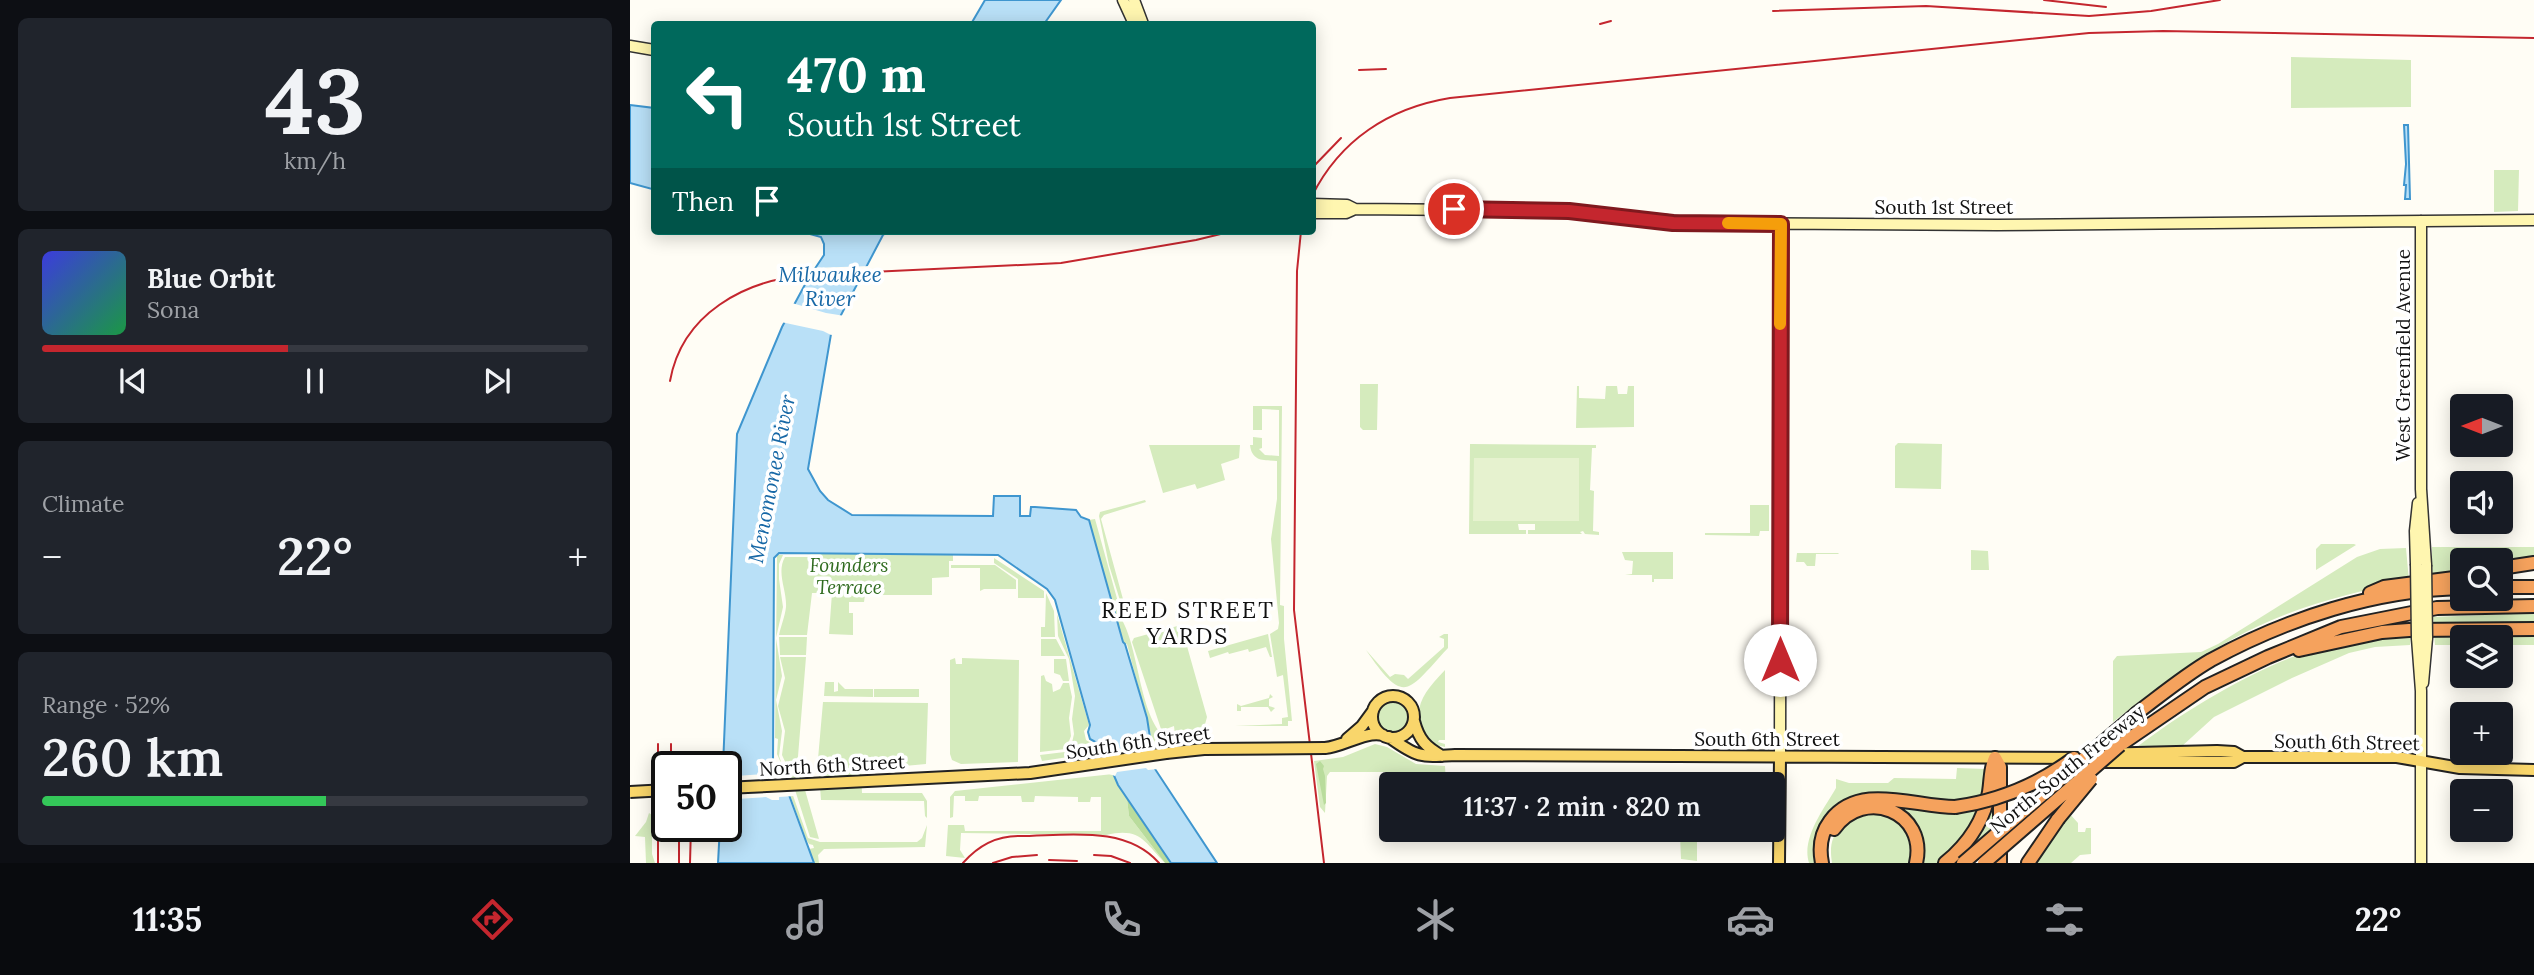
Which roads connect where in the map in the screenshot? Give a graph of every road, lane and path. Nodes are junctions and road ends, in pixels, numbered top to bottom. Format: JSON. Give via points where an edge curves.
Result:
{"nodes":[{"id":1,"x":1123,"y":0,"type":"edge"},
{"id":2,"x":1134,"y":0,"type":"edge"},
{"id":3,"x":1132,"y":21,"type":"edge"},
{"id":4,"x":1142,"y":21,"type":"edge"},
{"id":5,"x":630,"y":46,"type":"edge"},
{"id":6,"x":651,"y":50,"type":"edge"},
{"id":7,"x":1316,"y":204,"type":"edge"},
{"id":8,"x":1354,"y":209,"type":"junction"},
{"id":9,"x":1316,"y":213,"type":"edge"},
{"id":10,"x":2534,"y":220,"type":"edge"},
{"id":11,"x":2421,"y":221,"type":"junction"},
{"id":12,"x":1781,"y":224,"type":"junction"},
{"id":13,"x":2534,"y":563,"type":"edge"},
{"id":14,"x":2513,"y":568,"type":"edge"},
{"id":15,"x":2534,"y":570,"type":"edge"},
{"id":16,"x":2513,"y":571,"type":"edge"},
{"id":17,"x":2450,"y":579,"type":"edge"},
{"id":18,"x":2513,"y":587,"type":"edge"},
{"id":19,"x":2534,"y":587,"type":"edge"},
{"id":20,"x":2450,"y":588,"type":"edge"},
{"id":21,"x":2534,"y":606,"type":"edge"},
{"id":22,"x":2290,"y":623,"type":"junction"},
{"id":23,"x":2534,"y":629,"type":"edge"},
{"id":24,"x":2268,"y":657,"type":"junction"},
{"id":25,"x":1373,"y":711,"type":"junction"},
{"id":26,"x":2137,"y":713,"type":"junction"},
{"id":27,"x":1414,"y":722,"type":"junction"},
{"id":28,"x":1386,"y":736,"type":"junction"},
{"id":29,"x":1342,"y":745,"type":"junction"},
{"id":30,"x":2120,"y":745,"type":"junction"},
{"id":31,"x":1442,"y":756,"type":"junction"},
{"id":32,"x":1780,"y":757,"type":"junction"},
{"id":33,"x":1995,"y":758,"type":"junction"},
{"id":34,"x":2421,"y":760,"type":"junction"},
{"id":35,"x":2534,"y":770,"type":"edge"},
{"id":36,"x":939,"y":778,"type":"joint"},
{"id":37,"x":742,"y":787,"type":"edge"},
{"id":38,"x":651,"y":791,"type":"edge"},
{"id":39,"x":630,"y":792,"type":"edge"},
{"id":40,"x":1779,"y":863,"type":"edge"},
{"id":41,"x":1822,"y":863,"type":"edge"},
{"id":42,"x":1829,"y":863,"type":"edge"},
{"id":43,"x":1916,"y":863,"type":"edge"},
{"id":44,"x":1945,"y":863,"type":"edge"},
{"id":45,"x":1963,"y":863,"type":"edge"},
{"id":46,"x":1984,"y":863,"type":"edge"},
{"id":47,"x":2000,"y":863,"type":"edge"},
{"id":48,"x":2028,"y":863,"type":"edge"},
{"id":49,"x":2421,"y":863,"type":"edge"}],
"edges":[{"from":1,"to":3,"type":"main road"},
{"from":2,"to":4,"type":"main road"},
{"from":5,"to":6,"type":"main road"},
{"from":7,"to":8,"type":"main road","name":"South 1st Street"},
{"from":8,"to":9,"type":"main road","name":"South 1st Street","via":[[1346,214]]},
{"from":8,"to":12,"type":"main road","name":"South 1st Street","via":[[1569,211],[1673,223]]},
{"from":10,"to":11,"type":"main road","name":"South 1st Street"},
{"from":11,"to":12,"type":"main road","name":"South 1st Street"},
{"from":11,"to":34,"type":"main road","name":"West Greenfield Avenue","bridge":true,"via":[[2421,565],[2426,667],[2421,691]]},
{"from":12,"to":32,"type":"main road"},
{"from":13,"to":14,"type":"highway"},
{"from":15,"to":16,"type":"highway"},
{"from":17,"to":22,"type":"highway","via":[[2384,587]]},
{"from":18,"to":19,"type":"highway"},
{"from":20,"to":22,"type":"highway","name":"North-South Freeway","via":[[2369,598]]},
{"from":21,"to":24,"type":"highway","name":"North-South Freeway","via":[[2437,608],[2341,627]]},
{"from":22,"to":26,"type":"highway","name":"North-South Freeway","via":[[2210,661]]},
{"from":23,"to":24,"type":"highway","via":[[2382,632]]},
{"from":24,"to":30,"type":"highway","name":"North-South Freeway","via":[[2205,687]]},
{"from":25,"to":27,"type":"main road","via":[[1383,698],[1401,697],[1410,705]]},
{"from":25,"to":28,"type":"main road","via":[[1375,728]]},
{"from":25,"to":29,"type":"main road"},
{"from":26,"to":41,"type":"highway","bridge":true,"via":[[2062,767],[1994,799],[1955,807],[1874,798],[1847,804],[1826,827]]},
{"from":26,"to":45,"type":"highway","name":"North-South Freeway","bridge":true},
{"from":27,"to":28,"type":"main road","via":[[1402,736]]},
{"from":27,"to":31,"type":"main road","via":[[1420,740]]},
{"from":28,"to":29,"type":"main road","name":"South 6th Street","via":[[1370,734]]},
{"from":28,"to":31,"type":"main road","name":"South 6th Street","via":[[1418,756]]},
{"from":29,"to":36,"type":"main road","name":"South 6th Street","bridge":true,"via":[[1192,749],[1030,773]]},
{"from":30,"to":46,"type":"highway","name":"North-South Freeway","bridge":true},
{"from":30,"to":48,"type":"highway","bridge":true},
{"from":31,"to":32,"type":"main road","name":"South 6th Street"},
{"from":32,"to":33,"type":"main road","name":"South 6th Street"},
{"from":32,"to":40,"type":"main road"},
{"from":33,"to":34,"type":"main road","name":"South 6th Street","via":[[2210,751],[2243,757]]},
{"from":33,"to":44,"type":"highway","via":[[1983,815],[1959,851]]},
{"from":33,"to":47,"type":"highway","via":[[2000,767]]},
{"from":34,"to":35,"type":"main road","name":"South 6th Street","via":[[2460,768]]},
{"from":34,"to":49,"type":"main road","name":"West Greenfield Avenue"},
{"from":36,"to":37,"type":"main road","name":"North 6th Street"},
{"from":38,"to":39,"type":"main road","bridge":true},
{"from":42,"to":43,"type":"highway","via":[[1831,834],[1840,820],[1868,807],[1882,807],[1905,820],[1917,844]]}]}
